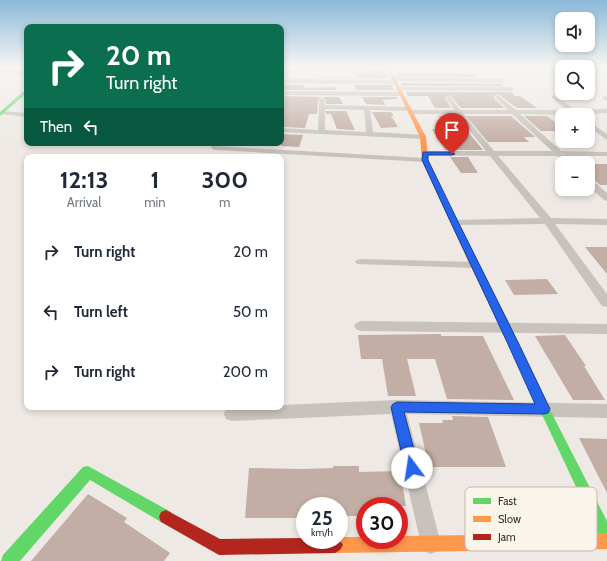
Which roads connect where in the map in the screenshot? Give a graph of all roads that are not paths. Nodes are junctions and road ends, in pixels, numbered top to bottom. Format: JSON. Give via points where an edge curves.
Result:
{"nodes":[{"id":1,"x":326,"y":92,"type":"edge"},
{"id":2,"x":399,"y":92,"type":"edge"},
{"id":3,"x":284,"y":93,"type":"edge"},
{"id":4,"x":322,"y":93,"type":"junction"},
{"id":5,"x":23,"y":97,"type":"edge"},
{"id":6,"x":554,"y":97,"type":"dead end"},
{"id":7,"x":449,"y":98,"type":"dead end"},
{"id":8,"x":498,"y":98,"type":"dead end"},
{"id":9,"x":322,"y":107,"type":"junction"},
{"id":10,"x":367,"y":108,"type":"junction"},
{"id":11,"x":568,"y":108,"type":"edge"},
{"id":12,"x":409,"y":110,"type":"junction"},
{"id":13,"x":607,"y":111,"type":"edge"},
{"id":14,"x":458,"y":112,"type":"junction"},
{"id":15,"x":514,"y":112,"type":"junction"},
{"id":16,"x":595,"y":112,"type":"edge"},
{"id":17,"x":555,"y":113,"type":"edge"},
{"id":18,"x":1,"y":114,"type":"edge"},
{"id":19,"x":24,"y":115,"type":"edge"},
{"id":20,"x":595,"y":129,"type":"edge"},
{"id":21,"x":284,"y":132,"type":"edge"},
{"id":22,"x":321,"y":133,"type":"junction"},
{"id":23,"x":370,"y":135,"type":"junction"},
{"id":24,"x":423,"y":137,"type":"junction"},
{"id":25,"x":607,"y":138,"type":"edge"},
{"id":26,"x":306,"y":143,"type":"junction"},
{"id":27,"x":284,"y":144,"type":"edge"},
{"id":28,"x":251,"y":146,"type":"edge"},
{"id":29,"x":215,"y":148,"type":"dead end"},
{"id":30,"x":494,"y":154,"type":"junction"},
{"id":31,"x":560,"y":154,"type":"junction"},
{"id":32,"x":607,"y":154,"type":"edge"},
{"id":33,"x":425,"y":157,"type":"junction"},
{"id":34,"x":595,"y":187,"type":"edge"},
{"id":35,"x":607,"y":198,"type":"edge"},
{"id":36,"x":548,"y":221,"type":"junction"},
{"id":37,"x":607,"y":222,"type":"edge"},
{"id":38,"x":456,"y":223,"type":"junction"},
{"id":39,"x":361,"y":262,"type":"dead end"},
{"id":40,"x":474,"y":265,"type":"junction"},
{"id":41,"x":607,"y":303,"type":"edge"},
{"id":42,"x":361,"y":326,"type":"dead end"},
{"id":43,"x":507,"y":328,"type":"junction"},
{"id":44,"x":607,"y":329,"type":"edge"},
{"id":45,"x":397,"y":407,"type":"junction"},
{"id":46,"x":544,"y":409,"type":"junction"},
{"id":47,"x":607,"y":411,"type":"edge"},
{"id":48,"x":232,"y":414,"type":"dead end"},
{"id":49,"x":582,"y":487,"type":"edge"},
{"id":50,"x":597,"y":517,"type":"edge"},
{"id":51,"x":607,"y":537,"type":"edge"},
{"id":52,"x":597,"y":541,"type":"edge"},
{"id":53,"x":607,"y":541,"type":"edge"},
{"id":54,"x":465,"y":543,"type":"edge"},
{"id":55,"x":430,"y":544,"type":"junction"},
{"id":56,"x":9,"y":561,"type":"edge"}],
"edges":[{"from":1,"to":4,"type":"street"},
{"from":2,"to":12,"type":"street"},
{"from":3,"to":4,"type":"street"},
{"from":4,"to":9,"type":"street"},
{"from":5,"to":18,"type":"street"},
{"from":6,"to":11,"type":"street"},
{"from":7,"to":14,"type":"street"},
{"from":8,"to":15,"type":"street"},
{"from":9,"to":10,"type":"street"},
{"from":9,"to":22,"type":"street"},
{"from":10,"to":12,"type":"street"},
{"from":10,"to":23,"type":"street"},
{"from":12,"to":14,"type":"street"},
{"from":12,"to":24,"type":"street"},
{"from":13,"to":16,"type":"street"},
{"from":14,"to":15,"type":"street"},
{"from":14,"to":30,"type":"street"},
{"from":15,"to":17,"type":"street"},
{"from":15,"to":31,"type":"street"},
{"from":18,"to":19,"type":"street"},
{"from":20,"to":25,"type":"street"},
{"from":21,"to":26,"type":"street"},
{"from":22,"to":23,"type":"street"},
{"from":22,"to":26,"type":"street"},
{"from":23,"to":24,"type":"street"},
{"from":24,"to":33,"type":"street"},
{"from":26,"to":27,"type":"street"},
{"from":26,"to":33,"type":"street"},
{"from":28,"to":29,"type":"street"},
{"from":30,"to":31,"type":"street"},
{"from":30,"to":33,"type":"street"},
{"from":30,"to":36,"type":"street"},
{"from":31,"to":32,"type":"street"},
{"from":33,"to":38,"type":"street"},
{"from":34,"to":35,"type":"street"},
{"from":36,"to":37,"type":"street"},
{"from":36,"to":38,"type":"street"},
{"from":36,"to":41,"type":"street"},
{"from":38,"to":40,"type":"street"},
{"from":39,"to":40,"type":"street"},
{"from":40,"to":43,"type":"street"},
{"from":42,"to":43,"type":"street"},
{"from":43,"to":44,"type":"street"},
{"from":43,"to":46,"type":"street"},
{"from":45,"to":46,"type":"street"},
{"from":45,"to":48,"type":"street"},
{"from":45,"to":55,"type":"street"},
{"from":46,"to":47,"type":"street"},
{"from":46,"to":49,"type":"street"},
{"from":50,"to":51,"type":"street"},
{"from":52,"to":53,"type":"street"},
{"from":54,"to":55,"type":"street"},
{"from":55,"to":56,"type":"street","via":[[219,547],[88,472]]}]}
